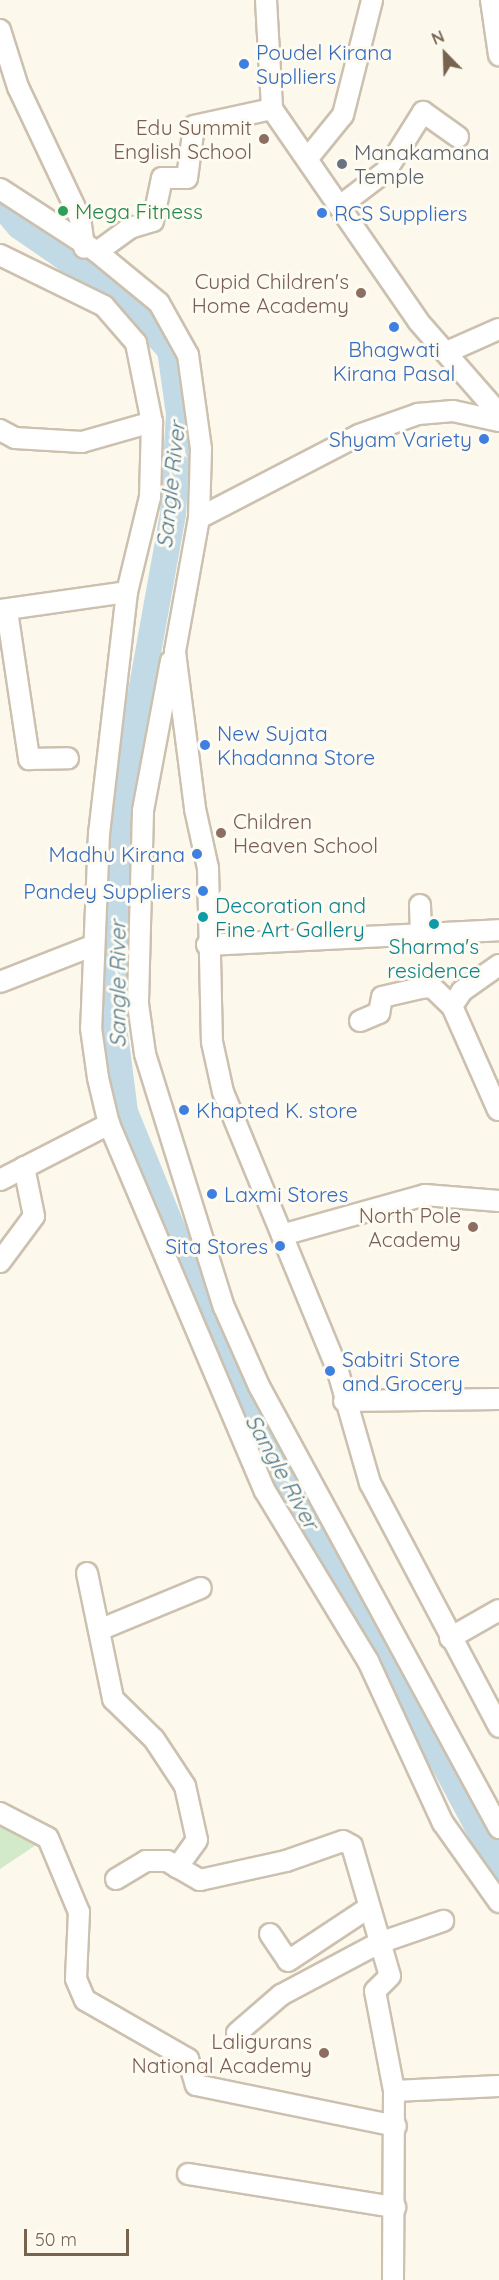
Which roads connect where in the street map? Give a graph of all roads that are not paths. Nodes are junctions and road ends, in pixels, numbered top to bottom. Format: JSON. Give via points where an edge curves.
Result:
{"nodes":[{"id":1,"x":266,"y":0,"type":"edge"},
{"id":2,"x":372,"y":0,"type":"edge"},
{"id":3,"x":491,"y":0,"type":"edge"},
{"id":4,"x":0,"y":30,"type":"edge"},
{"id":5,"x":499,"y":55,"type":"edge"},
{"id":6,"x":272,"y":109,"type":"junction"},
{"id":7,"x":458,"y":138,"type":"dead end"},
{"id":8,"x":309,"y":158,"type":"junction"},
{"id":9,"x":0,"y":189,"type":"edge"},
{"id":10,"x":339,"y":206,"type":"junction"},
{"id":11,"x":91,"y":250,"type":"junction"},
{"id":12,"x":0,"y":255,"type":"edge"},
{"id":13,"x":499,"y":328,"type":"edge"},
{"id":14,"x":447,"y":352,"type":"junction"},
{"id":15,"x":499,"y":414,"type":"edge"},
{"id":16,"x":499,"y":421,"type":"edge"},
{"id":17,"x":152,"y":422,"type":"junction"},
{"id":18,"x":0,"y":430,"type":"edge"},
{"id":19,"x":199,"y":518,"type":"junction"},
{"id":20,"x":128,"y":592,"type":"junction"},
{"id":21,"x":4,"y":610,"type":"edge"},
{"id":22,"x":175,"y":652,"type":"junction"},
{"id":23,"x":68,"y":758,"type":"dead end"},
{"id":24,"x":420,"y":905,"type":"dead end"},
{"id":25,"x":499,"y":930,"type":"edge"},
{"id":26,"x":421,"y":934,"type":"junction"},
{"id":27,"x":207,"y":945,"type":"junction"},
{"id":28,"x":92,"y":946,"type":"junction"},
{"id":29,"x":499,"y":965,"type":"edge"},
{"id":30,"x":0,"y":982,"type":"edge"},
{"id":31,"x":452,"y":1006,"type":"junction"},
{"id":32,"x":360,"y":1021,"type":"dead end"},
{"id":33,"x":498,"y":1110,"type":"edge"},
{"id":34,"x":110,"y":1124,"type":"junction"},
{"id":35,"x":24,"y":1167,"type":"junction"},
{"id":36,"x":0,"y":1180,"type":"edge"},
{"id":37,"x":499,"y":1201,"type":"edge"},
{"id":38,"x":282,"y":1235,"type":"junction"},
{"id":39,"x":0,"y":1262,"type":"edge"},
{"id":40,"x":499,"y":1399,"type":"edge"},
{"id":41,"x":344,"y":1401,"type":"junction"},
{"id":42,"x":87,"y":1573,"type":"dead end"},
{"id":43,"x":201,"y":1588,"type":"dead end"},
{"id":44,"x":499,"y":1610,"type":"edge"},
{"id":45,"x":99,"y":1630,"type":"junction"},
{"id":46,"x":450,"y":1638,"type":"junction"},
{"id":47,"x":499,"y":1727,"type":"edge"},
{"id":48,"x":0,"y":1813,"type":"edge"},
{"id":49,"x":499,"y":1827,"type":"edge"},
{"id":50,"x":177,"y":1868,"type":"junction"},
{"id":51,"x":116,"y":1879,"type":"dead end"},
{"id":52,"x":499,"y":1902,"type":"edge"},
{"id":53,"x":368,"y":1908,"type":"junction"},
{"id":54,"x":443,"y":1921,"type":"dead end"},
{"id":55,"x":270,"y":1934,"type":"dead end"},
{"id":56,"x":379,"y":1943,"type":"junction"},
{"id":57,"x":237,"y":2033,"type":"dead end"},
{"id":58,"x":499,"y":2086,"type":"edge"},
{"id":59,"x":394,"y":2091,"type":"junction"},
{"id":60,"x":396,"y":2127,"type":"junction"},
{"id":61,"x":188,"y":2174,"type":"dead end"},
{"id":62,"x":395,"y":2206,"type":"junction"},
{"id":63,"x":393,"y":2280,"type":"edge"}],
"edges":[{"from":1,"to":6,"type":"street"},
{"from":2,"to":8,"type":"street","via":[[343,115]]},
{"from":3,"to":5,"type":"street"},
{"from":4,"to":11,"type":"street","via":[[18,87],[80,218]]},
{"from":6,"to":8,"type":"street"},
{"from":6,"to":11,"type":"street","via":[[194,126],[187,178],[162,178],[153,221],[130,228]]},
{"from":7,"to":10,"type":"street","via":[[423,112],[386,171]]},
{"from":8,"to":10,"type":"street"},
{"from":9,"to":11,"type":"street"},
{"from":10,"to":14,"type":"street","via":[[418,321]]},
{"from":11,"to":19,"type":"street","via":[[159,303],[188,355],[201,449]]},
{"from":12,"to":17,"type":"street","via":[[104,306],[136,343]]},
{"from":13,"to":14,"type":"street"},
{"from":14,"to":15,"type":"street"},
{"from":16,"to":19,"type":"street","via":[[453,411],[418,414],[359,435]]},
{"from":17,"to":18,"type":"street","via":[[82,442],[15,438]]},
{"from":17,"to":20,"type":"street","via":[[150,497]]},
{"from":19,"to":22,"type":"street"},
{"from":20,"to":21,"type":"street"},
{"from":20,"to":28,"type":"street"},
{"from":21,"to":23,"type":"street","via":[[29,759]]},
{"from":22,"to":27,"type":"street","via":[[195,808],[208,868]]},
{"from":22,"to":49,"type":"street","via":[[156,723],[143,811],[138,1004],[145,1054],[224,1307],[259,1386],[474,1790]]},
{"from":24,"to":26,"type":"street"},
{"from":25,"to":26,"type":"street"},
{"from":26,"to":27,"type":"street"},
{"from":27,"to":38,"type":"street","via":[[212,1042],[223,1092]]},
{"from":28,"to":30,"type":"street"},
{"from":28,"to":34,"type":"street","via":[[91,1029]]},
{"from":29,"to":31,"type":"street","via":[[462,990]]},
{"from":31,"to":32,"type":"street","via":[[439,991],[420,988],[382,997],[379,1013]]},
{"from":31,"to":33,"type":"street"},
{"from":34,"to":35,"type":"street"},
{"from":34,"to":52,"type":"street","via":[[264,1491],[363,1651],[443,1822]]},
{"from":35,"to":36,"type":"street"},
{"from":35,"to":39,"type":"street","via":[[34,1216]]},
{"from":37,"to":38,"type":"street","via":[[425,1195]]},
{"from":38,"to":41,"type":"street","via":[[337,1368]]},
{"from":40,"to":41,"type":"street"},
{"from":41,"to":46,"type":"street","via":[[370,1483]]},
{"from":42,"to":45,"type":"street"},
{"from":43,"to":45,"type":"street"},
{"from":44,"to":46,"type":"street"},
{"from":45,"to":50,"type":"street","via":[[113,1699],[154,1739],[185,1786],[197,1840]]},
{"from":46,"to":47,"type":"street"},
{"from":48,"to":60,"type":"street","via":[[48,1838],[79,1912],[76,1979],[85,2000],[188,2059],[196,2085]]},
{"from":50,"to":51,"type":"street","via":[[167,1861],[146,1861]]},
{"from":50,"to":53,"type":"street","via":[[200,1880],[286,1861],[343,1841],[352,1846]]},
{"from":53,"to":55,"type":"street","via":[[288,1961]]},
{"from":53,"to":56,"type":"street"},
{"from":54,"to":56,"type":"street"},
{"from":56,"to":57,"type":"street","via":[[281,1995]]},
{"from":56,"to":59,"type":"street","via":[[390,1976],[375,1991]]},
{"from":58,"to":59,"type":"street"},
{"from":59,"to":60,"type":"street"},
{"from":60,"to":62,"type":"street"},
{"from":61,"to":62,"type":"street"},
{"from":62,"to":63,"type":"street"}]}
